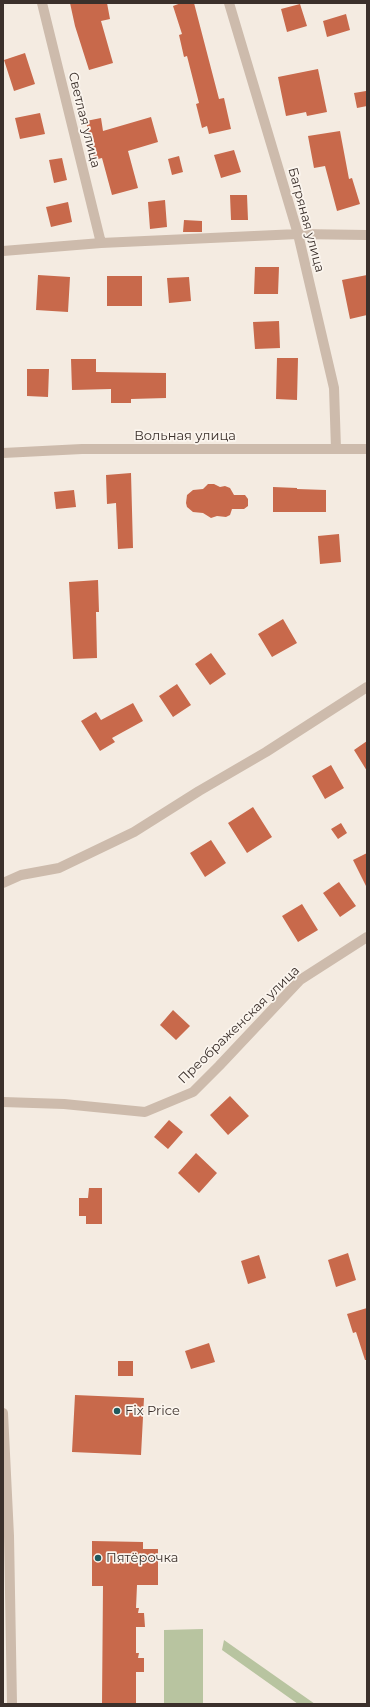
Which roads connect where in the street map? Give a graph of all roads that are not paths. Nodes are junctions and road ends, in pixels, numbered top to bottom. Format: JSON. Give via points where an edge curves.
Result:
{"nodes":[{"id":1,"x":42,"y":3,"type":"edge"},
{"id":2,"x":229,"y":3,"type":"edge"},
{"id":3,"x":298,"y":234,"type":"junction"},
{"id":4,"x":367,"y":235,"type":"edge"},
{"id":5,"x":101,"y":243,"type":"junction"},
{"id":6,"x":3,"y":251,"type":"edge"},
{"id":7,"x":336,"y":449,"type":"junction"},
{"id":8,"x":367,"y":449,"type":"edge"},
{"id":9,"x":3,"y":453,"type":"edge"},
{"id":10,"x":367,"y":687,"type":"edge"},
{"id":11,"x":3,"y":883,"type":"edge"},
{"id":12,"x":367,"y":937,"type":"edge"},
{"id":13,"x":3,"y":1102,"type":"edge"},
{"id":14,"x":3,"y":1413,"type":"edge"},
{"id":15,"x":12,"y":1704,"type":"edge"}],
"edges":[{"from":1,"to":5,"type":"street","name":"Светлая улица"},
{"from":2,"to":3,"type":"street","name":"Багряная улица"},
{"from":3,"to":4,"type":"street"},
{"from":3,"to":5,"type":"street"},
{"from":3,"to":7,"type":"street","name":"Багряная улица","via":[[334,388]]},
{"from":5,"to":6,"type":"street"},
{"from":7,"to":8,"type":"street","name":"Вольная улица"},
{"from":7,"to":9,"type":"street","name":"Вольная улица","via":[[82,449]]},
{"from":10,"to":11,"type":"street","via":[[134,832],[59,868],[21,875]]},
{"from":12,"to":13,"type":"street","name":"Преображенская улица","via":[[300,980],[192,1092],[145,1112],[64,1104]]},
{"from":14,"to":15,"type":"street","via":[[9,1536]]}]}
